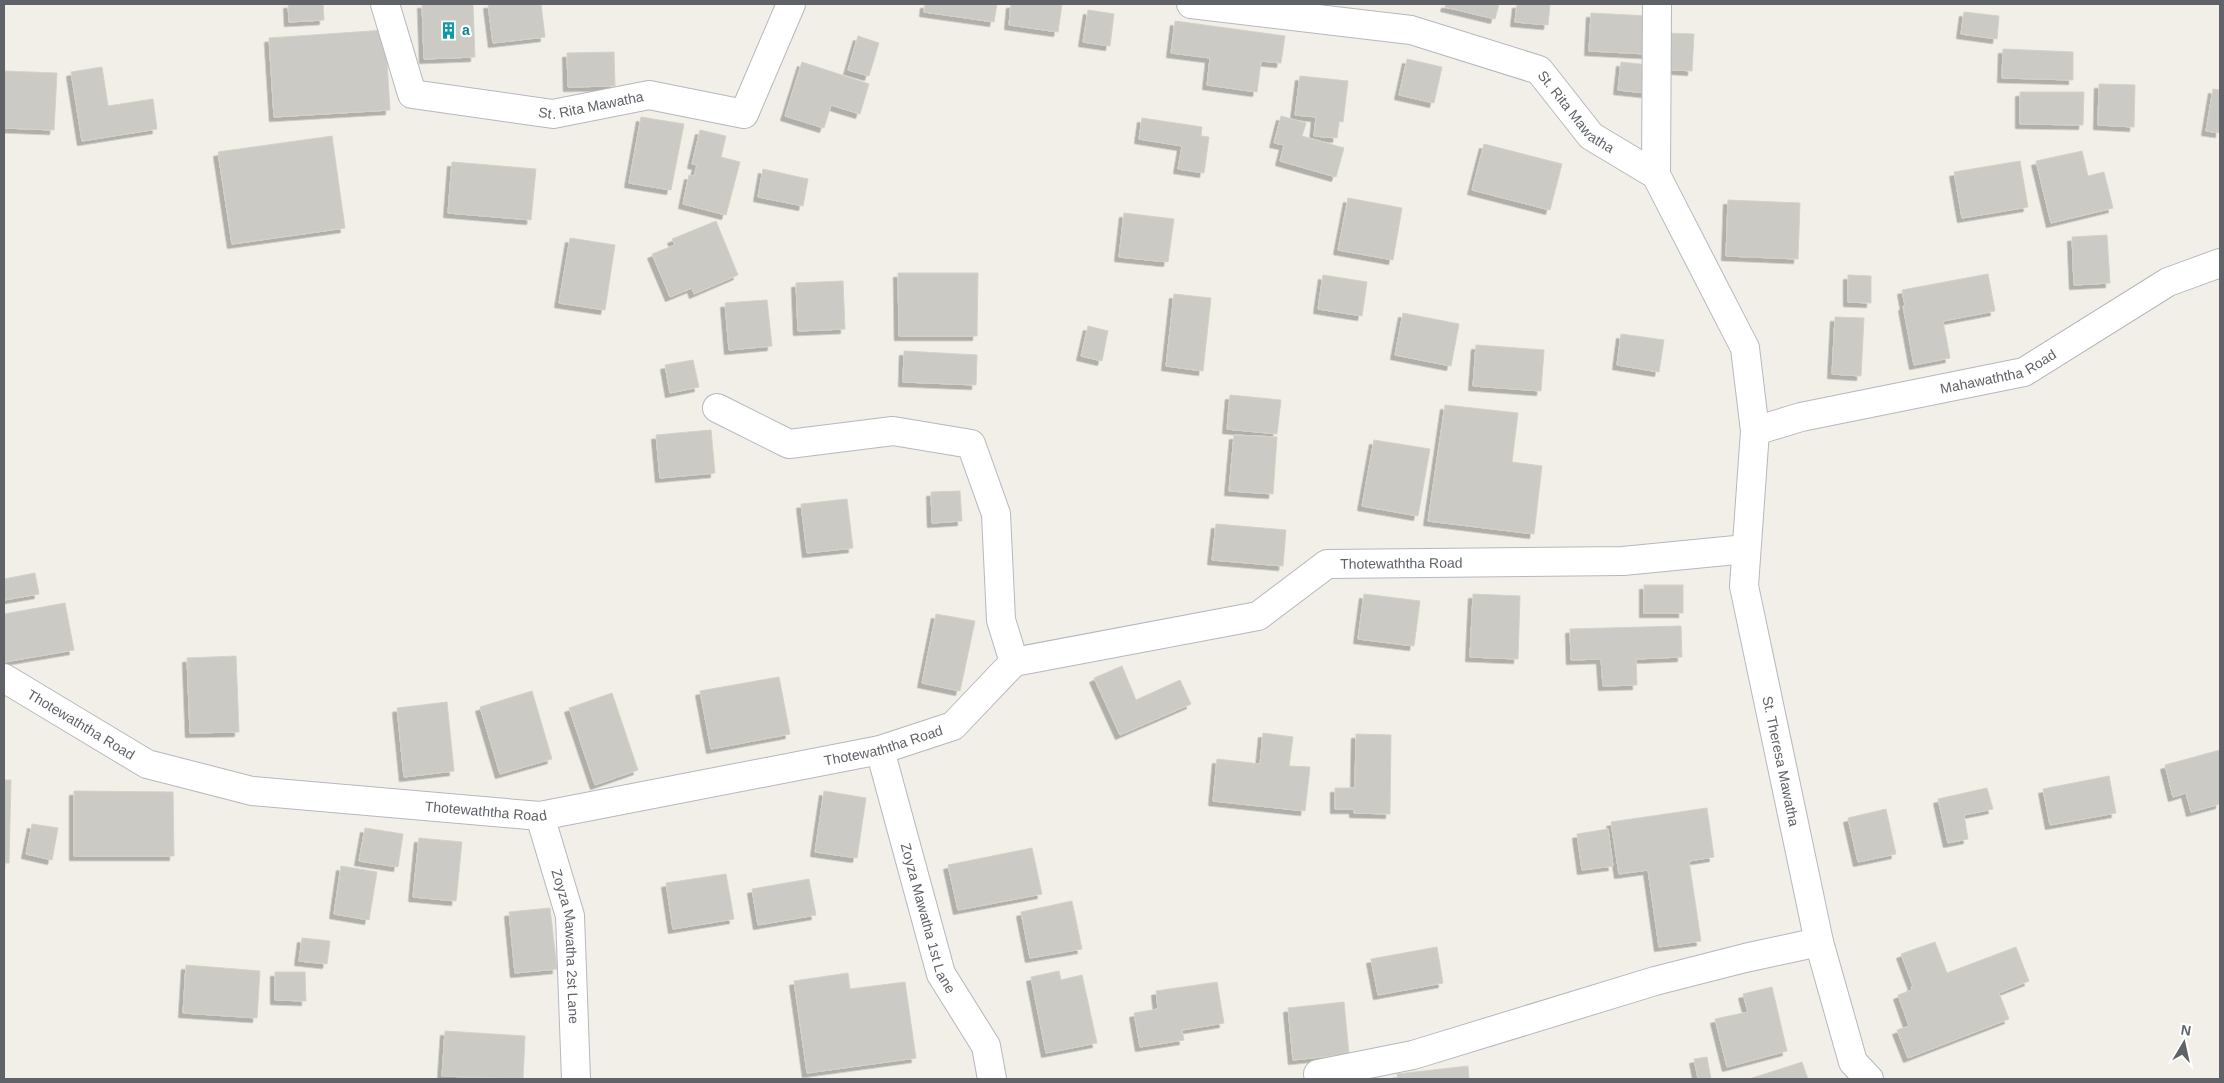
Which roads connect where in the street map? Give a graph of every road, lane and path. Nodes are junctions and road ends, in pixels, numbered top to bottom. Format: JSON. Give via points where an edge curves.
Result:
{"nodes":[{"id":1,"x":385,"y":4,"type":"edge"},
{"id":2,"x":791,"y":4,"type":"edge"},
{"id":3,"x":1191,"y":4,"type":"edge"},
{"id":4,"x":1656,"y":4,"type":"edge"},
{"id":5,"x":1656,"y":174,"type":"junction"},
{"id":6,"x":2220,"y":263,"type":"edge"},
{"id":7,"x":717,"y":408,"type":"dead end"},
{"id":8,"x":1755,"y":431,"type":"junction"},
{"id":9,"x":1746,"y":549,"type":"junction"},
{"id":10,"x":1014,"y":662,"type":"junction"},
{"id":11,"x":4,"y":678,"type":"edge"},
{"id":12,"x":880,"y":750,"type":"junction"},
{"id":13,"x":540,"y":816,"type":"junction"},
{"id":14,"x":1819,"y":942,"type":"junction"},
{"id":15,"x":1318,"y":1074,"type":"dead end"},
{"id":16,"x":576,"y":1079,"type":"edge"},
{"id":17,"x":992,"y":1079,"type":"edge"},
{"id":18,"x":1869,"y":1079,"type":"edge"}],
"edges":[{"from":1,"to":2,"type":"street","name":"St. Rita Mawatha","via":[[412,94],[553,114],[649,95],[744,114]]},
{"from":3,"to":5,"type":"street","name":"St. Rita Mawatha","via":[[1411,30],[1538,70],[1591,136]]},
{"from":4,"to":5,"type":"street"},
{"from":5,"to":8,"type":"street","via":[[1745,348]]},
{"from":6,"to":8,"type":"street","name":"Mahawaththa Road","via":[[2168,282],[2024,372],[1801,417]]},
{"from":7,"to":10,"type":"street","via":[[789,444],[893,431],[971,444],[996,514],[1001,620]]},
{"from":8,"to":9,"type":"street","name":"St. Theresa Mawatha"},
{"from":9,"to":10,"type":"street","name":"Thotewaththa Road","via":[[1623,561],[1327,564],[1258,616]]},
{"from":9,"to":14,"type":"street","name":"St. Theresa Mawatha","via":[[1744,586]]},
{"from":10,"to":12,"type":"street","name":"Thotewaththa Road","via":[[952,726]]},
{"from":11,"to":13,"type":"street","name":"Thotewaththa Road","via":[[147,764],[252,791]]},
{"from":12,"to":13,"type":"street","name":"Thotewaththa Road"},
{"from":12,"to":17,"type":"street","name":"Zoyza Mawatha 1st Lane","via":[[941,974],[986,1046]]},
{"from":13,"to":16,"type":"street","name":"Zoyza Mawatha 2st Lane","via":[[570,916]]},
{"from":14,"to":15,"type":"street","via":[[1655,980],[1413,1054]]},
{"from":14,"to":18,"type":"street","name":"St. Theresa Mawatha","via":[[1853,1062]]}]}
